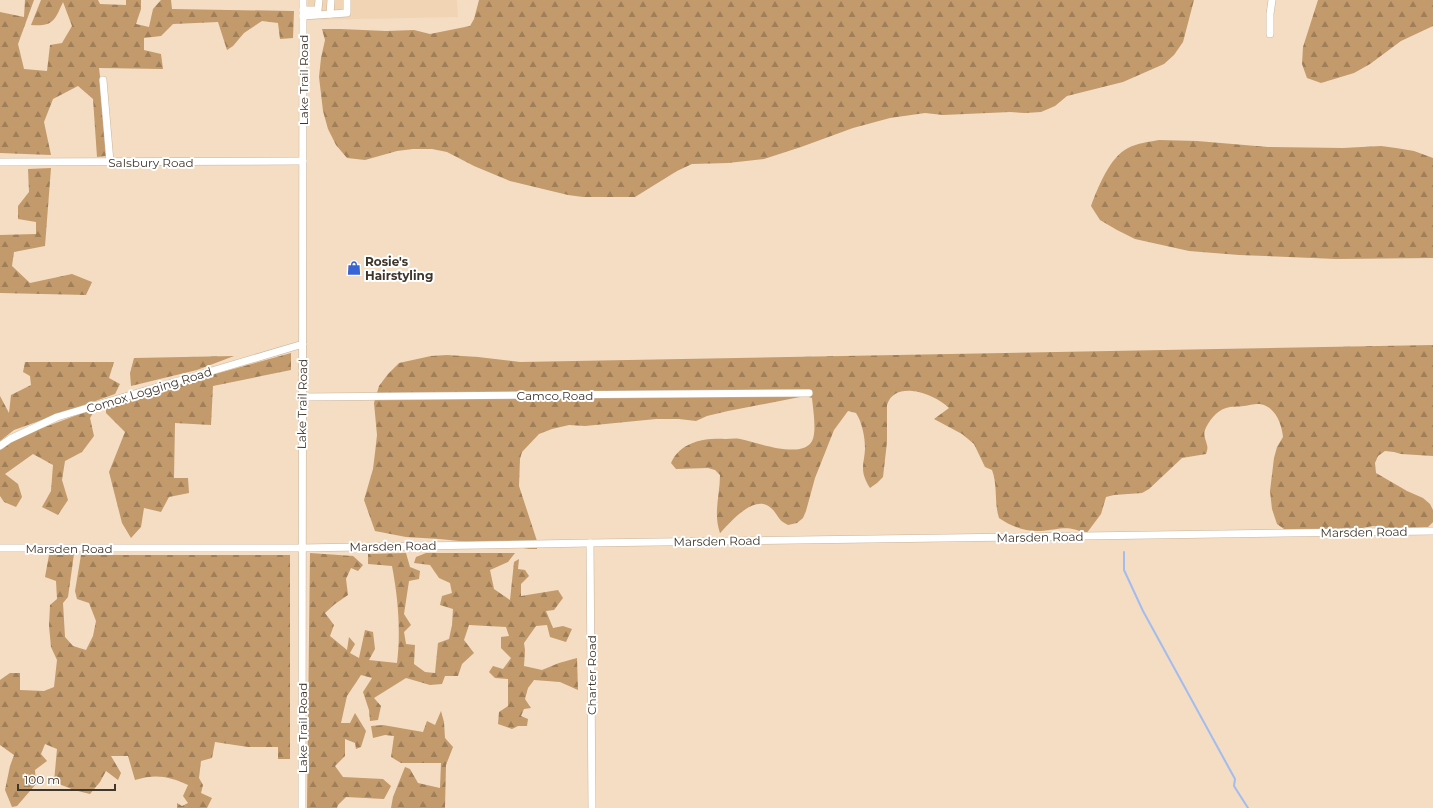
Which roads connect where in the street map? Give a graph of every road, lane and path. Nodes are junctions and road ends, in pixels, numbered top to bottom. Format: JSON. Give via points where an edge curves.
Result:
{"nodes":[{"id":1,"x":303,"y":0,"type":"edge"},
{"id":2,"x":319,"y":0,"type":"edge"},
{"id":3,"x":330,"y":0,"type":"edge"},
{"id":4,"x":347,"y":0,"type":"edge"},
{"id":5,"x":1272,"y":0,"type":"edge"},
{"id":6,"x":303,"y":13,"type":"junction"},
{"id":7,"x":330,"y":14,"type":"junction"},
{"id":8,"x":1270,"y":34,"type":"dead end"},
{"id":9,"x":103,"y":80,"type":"dead end"},
{"id":10,"x":303,"y":161,"type":"junction"},
{"id":11,"x":0,"y":162,"type":"edge"},
{"id":12,"x":110,"y":162,"type":"junction"},
{"id":13,"x":303,"y":344,"type":"junction"},
{"id":14,"x":809,"y":393,"type":"dead end"},
{"id":15,"x":302,"y":396,"type":"junction"},
{"id":16,"x":0,"y":446,"type":"edge"},
{"id":17,"x":1433,"y":531,"type":"edge"},
{"id":18,"x":590,"y":543,"type":"junction"},
{"id":19,"x":0,"y":548,"type":"edge"},
{"id":20,"x":302,"y":548,"type":"junction"},
{"id":21,"x":302,"y":808,"type":"edge"},
{"id":22,"x":592,"y":808,"type":"edge"}],
"edges":[{"from":1,"to":6,"type":"street","name":"Lake Trail Road"},
{"from":2,"to":6,"type":"street","via":[[318,10]]},
{"from":3,"to":7,"type":"street"},
{"from":4,"to":7,"type":"street","via":[[347,14]]},
{"from":5,"to":8,"type":"street"},
{"from":6,"to":7,"type":"street"},
{"from":6,"to":10,"type":"street","name":"Lake Trail Road"},
{"from":9,"to":12,"type":"street"},
{"from":10,"to":12,"type":"street","name":"Salsbury Road"},
{"from":10,"to":13,"type":"street","name":"Lake Trail Road"},
{"from":11,"to":12,"type":"street","name":"Salsbury Road"},
{"from":13,"to":15,"type":"street","name":"Lake Trail Road"},
{"from":13,"to":16,"type":"street","name":"Comox Logging Road","via":[[57,418]]},
{"from":14,"to":15,"type":"street","name":"Camco Road"},
{"from":15,"to":20,"type":"street","name":"Lake Trail Road"},
{"from":17,"to":18,"type":"street","name":"Marsden Road"},
{"from":18,"to":20,"type":"street","name":"Marsden Road"},
{"from":18,"to":22,"type":"street","name":"Charter Road"},
{"from":19,"to":20,"type":"street","name":"Marsden Road"},
{"from":20,"to":21,"type":"street","name":"Lake Trail Road"}]}
